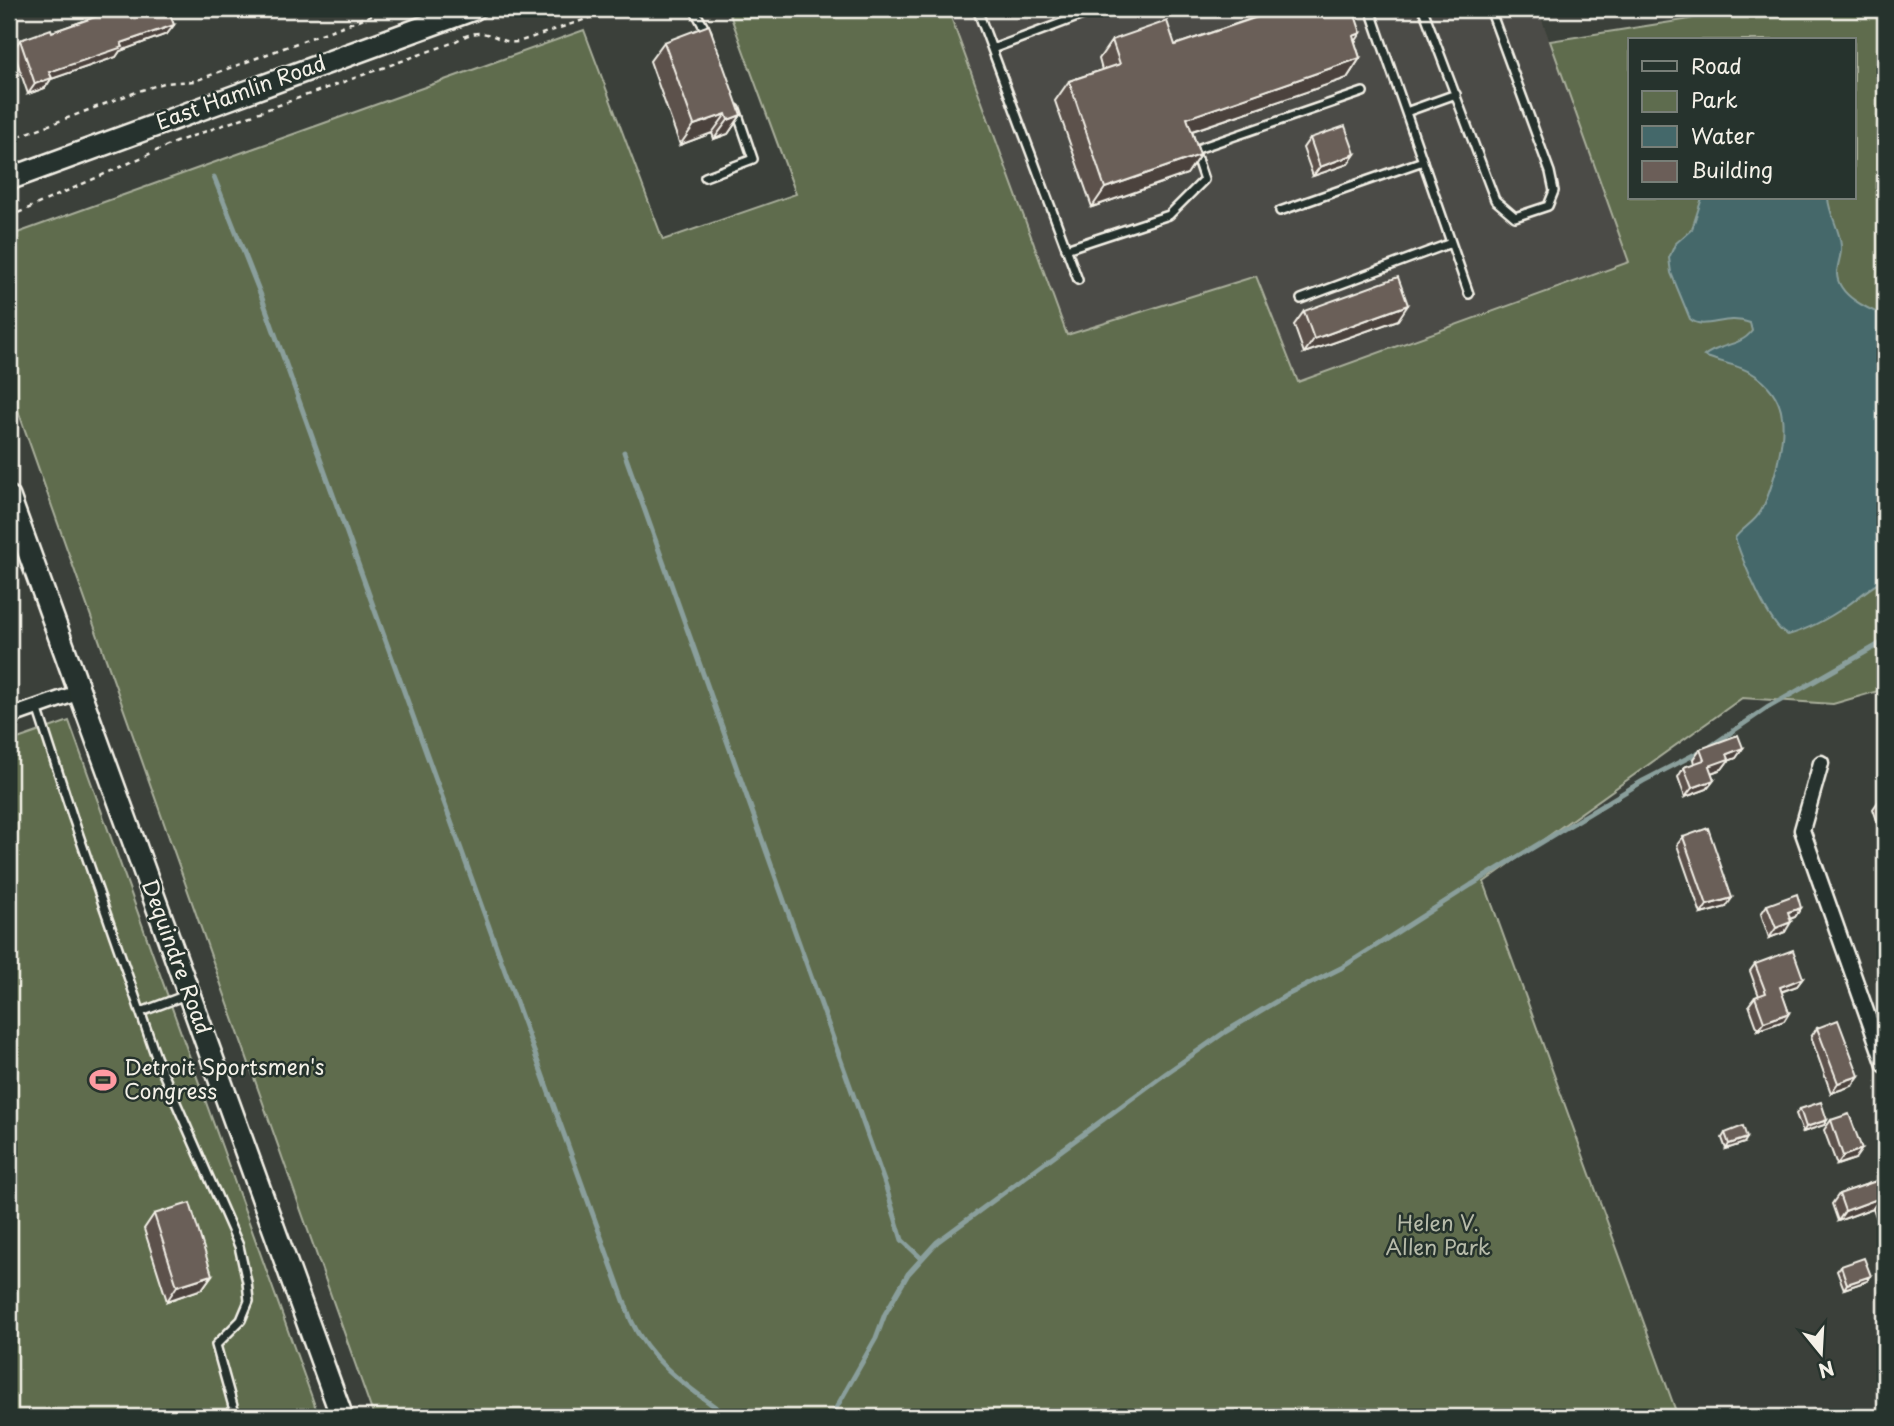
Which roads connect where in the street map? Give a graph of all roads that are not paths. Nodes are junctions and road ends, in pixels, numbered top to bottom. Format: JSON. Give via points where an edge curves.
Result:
{"nodes":[{"id":1,"x":474,"y":9,"type":"edge"},
{"id":2,"x":694,"y":9,"type":"edge"},
{"id":3,"x":977,"y":9,"type":"edge"},
{"id":4,"x":1099,"y":9,"type":"edge"},
{"id":5,"x":1370,"y":9,"type":"edge"},
{"id":6,"x":1423,"y":9,"type":"edge"},
{"id":7,"x":1490,"y":9,"type":"edge"},
{"id":8,"x":713,"y":44,"type":"edge"},
{"id":9,"x":992,"y":49,"type":"junction"},
{"id":10,"x":1363,"y":92,"type":"dead end"},
{"id":11,"x":1456,"y":94,"type":"junction"},
{"id":12,"x":731,"y":95,"type":"edge"},
{"id":13,"x":1406,"y":112,"type":"junction"},
{"id":14,"x":1423,"y":161,"type":"junction"},
{"id":15,"x":705,"y":177,"type":"dead end"},
{"id":16,"x":9,"y":178,"type":"edge"},
{"id":17,"x":1280,"y":211,"type":"dead end"},
{"id":18,"x":1451,"y":243,"type":"junction"},
{"id":19,"x":1066,"y":249,"type":"junction"},
{"id":20,"x":1078,"y":280,"type":"dead end"},
{"id":21,"x":1469,"y":294,"type":"dead end"},
{"id":22,"x":1301,"y":299,"type":"dead end"},
{"id":23,"x":9,"y":497,"type":"edge"},
{"id":24,"x":80,"y":692,"type":"junction"},
{"id":25,"x":37,"y":707,"type":"junction"},
{"id":26,"x":9,"y":717,"type":"edge"},
{"id":27,"x":1821,"y":763,"type":"dead end"},
{"id":28,"x":190,"y":993,"type":"junction"},
{"id":29,"x":141,"y":1012,"type":"junction"},
{"id":30,"x":1885,"y":1065,"type":"edge"},
{"id":31,"x":236,"y":1417,"type":"edge"},
{"id":32,"x":342,"y":1417,"type":"edge"}],
"edges":[{"from":1,"to":16,"type":"main road","name":"East Hamlin Road"},
{"from":2,"to":8,"type":"lane"},
{"from":3,"to":9,"type":"lane"},
{"from":4,"to":9,"type":"lane"},
{"from":5,"to":13,"type":"lane"},
{"from":6,"to":11,"type":"lane"},
{"from":7,"to":11,"type":"lane","via":[[1550,172],[1554,191],[1548,206],[1515,217],[1495,200]]},
{"from":9,"to":19,"type":"lane"},
{"from":10,"to":19,"type":"lane","via":[[1194,150],[1204,180],[1169,215]]},
{"from":11,"to":13,"type":"lane"},
{"from":12,"to":15,"type":"lane","via":[[753,159]]},
{"from":13,"to":14,"type":"lane"},
{"from":14,"to":17,"type":"lane"},
{"from":14,"to":18,"type":"lane"},
{"from":18,"to":21,"type":"lane"},
{"from":18,"to":22,"type":"lane"},
{"from":19,"to":20,"type":"lane"},
{"from":23,"to":24,"type":"main road","name":"Dequindre Road"},
{"from":24,"to":25,"type":"street"},
{"from":24,"to":28,"type":"main road","name":"Dequindre Road"},
{"from":25,"to":26,"type":"street"},
{"from":25,"to":29,"type":"lane"},
{"from":27,"to":30,"type":"street","via":[[1802,830]]},
{"from":28,"to":29,"type":"lane"},
{"from":28,"to":32,"type":"main road","name":"Dequindre Road"},
{"from":29,"to":31,"type":"lane","via":[[243,1264],[249,1301],[241,1320],[216,1345]]}]}
